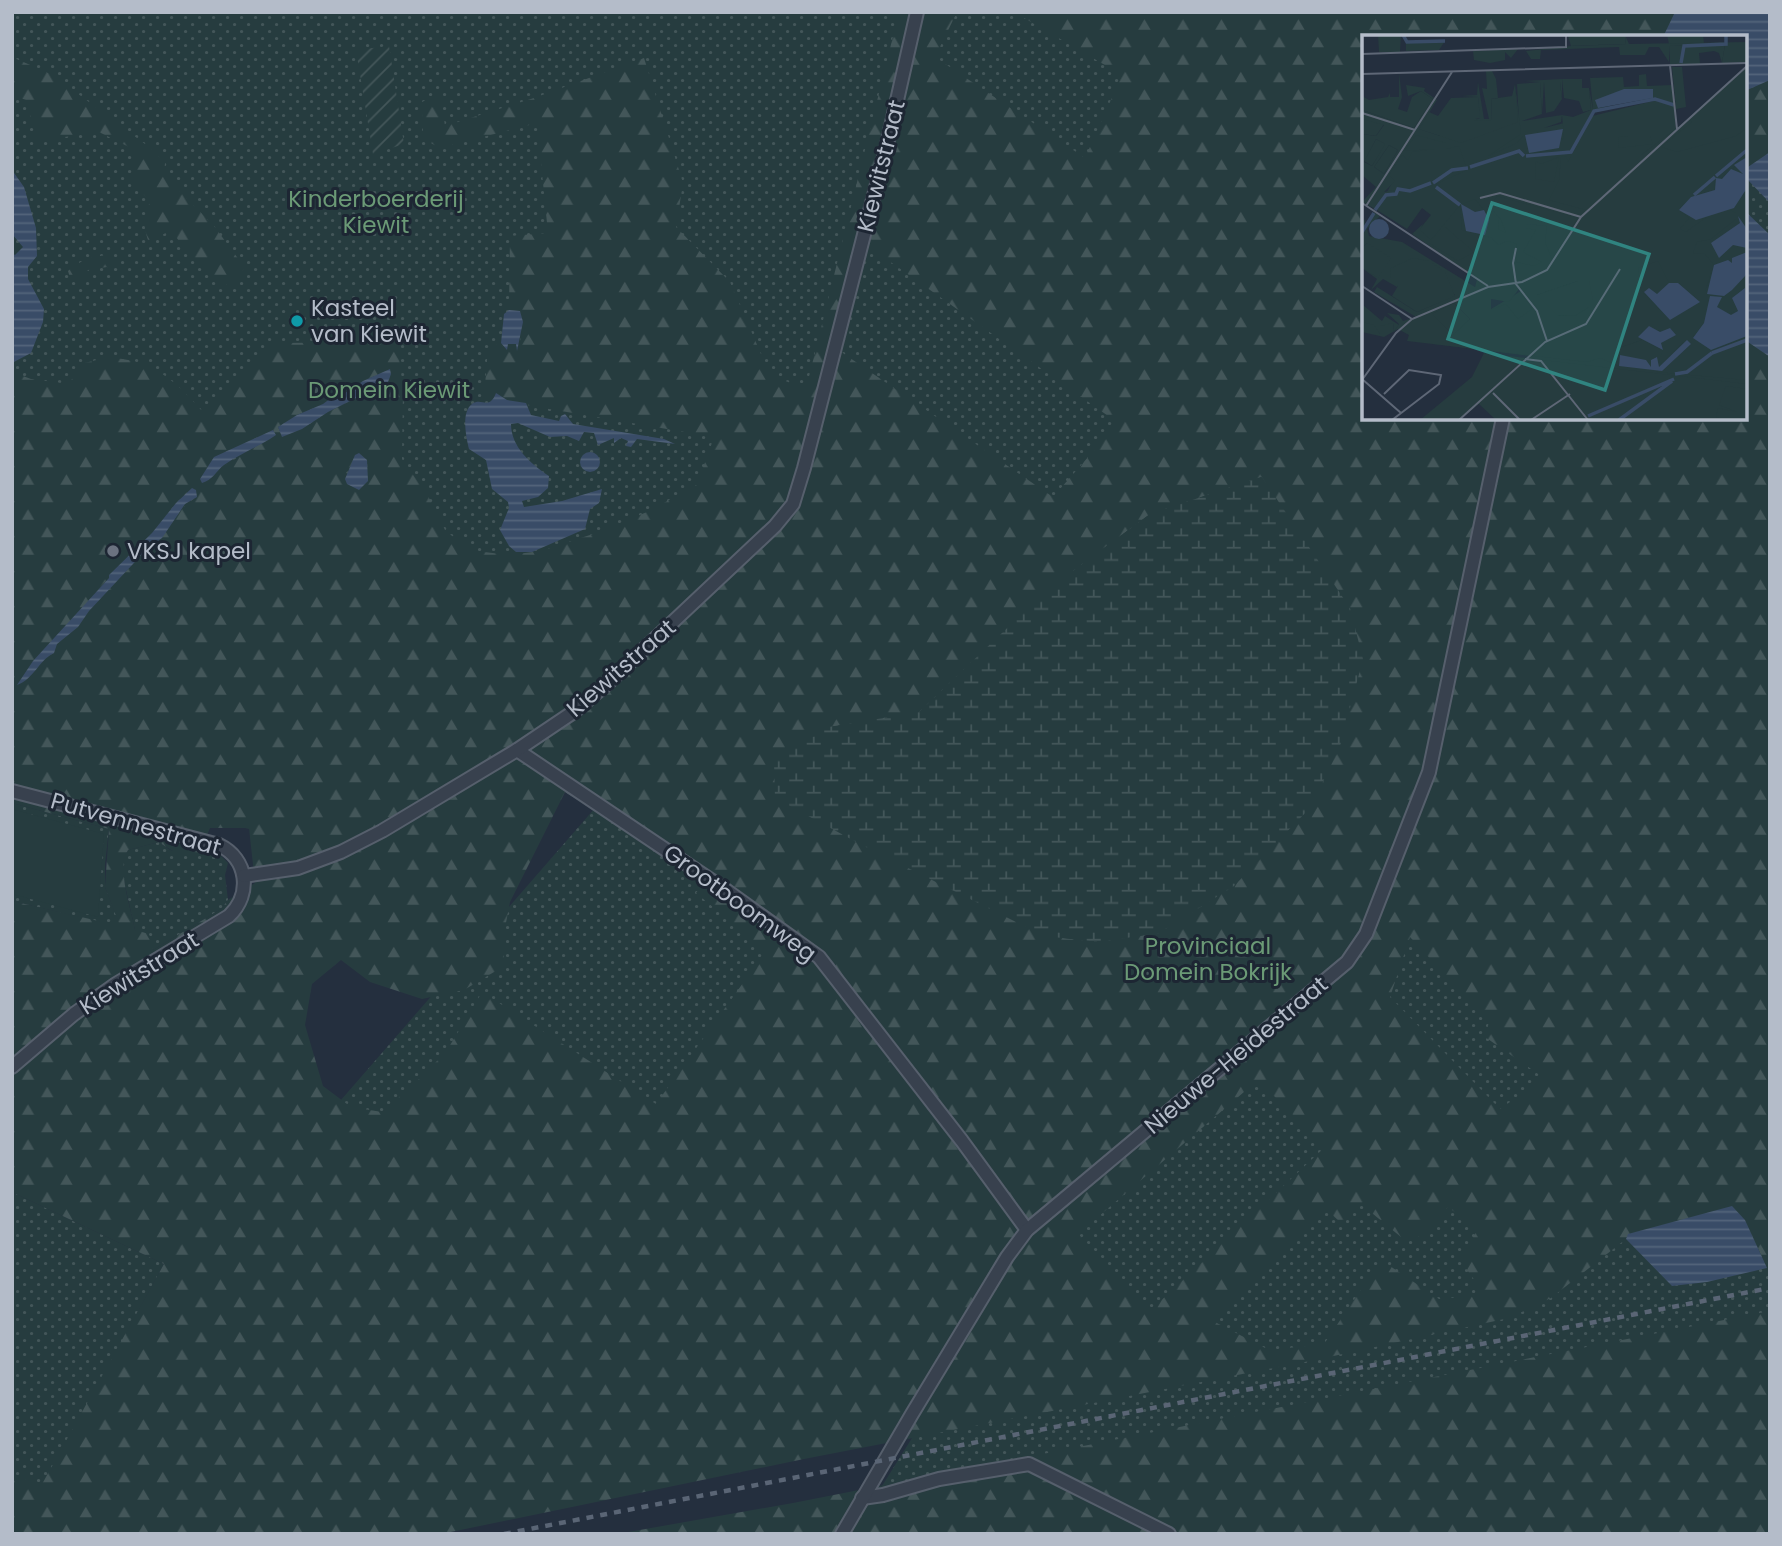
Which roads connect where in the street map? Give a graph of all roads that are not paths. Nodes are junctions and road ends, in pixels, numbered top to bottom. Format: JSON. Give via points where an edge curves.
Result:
{"nodes":[{"id":1,"x":917,"y":12,"type":"edge"},
{"id":2,"x":1503,"y":420,"type":"edge"},
{"id":3,"x":517,"y":750,"type":"junction"},
{"id":4,"x":12,"y":791,"type":"edge"},
{"id":5,"x":244,"y":876,"type":"junction"},
{"id":6,"x":12,"y":1066,"type":"edge"},
{"id":7,"x":1027,"y":1230,"type":"junction"},
{"id":8,"x":862,"y":1499,"type":"junction"},
{"id":9,"x":842,"y":1534,"type":"edge"},
{"id":10,"x":1168,"y":1534,"type":"edge"}],
"edges":[{"from":1,"to":3,"type":"street","name":"Kiewitstraat","via":[[793,503],[775,526],[608,683]]},
{"from":2,"to":7,"type":"street","name":"Nieuwe-Heidestraat","via":[[1429,772],[1366,934],[1347,962]]},
{"from":3,"to":5,"type":"street","name":"Kiewitstraat","via":[[341,852],[298,868]]},
{"from":3,"to":7,"type":"street","name":"Grootboomweg","via":[[819,957]]},
{"from":4,"to":5,"type":"street","name":"Putvennestraat","via":[[219,845],[231,850]]},
{"from":5,"to":6,"type":"street","name":"Kiewitstraat","via":[[243,894],[229,916],[117,984]]},
{"from":7,"to":8,"type":"street","name":"Nieuwe-Heidestraat"},
{"from":8,"to":9,"type":"street","name":"Nieuwe-Heidestraat"},
{"from":8,"to":10,"type":"street","via":[[939,1479],[1028,1464]]}]}
